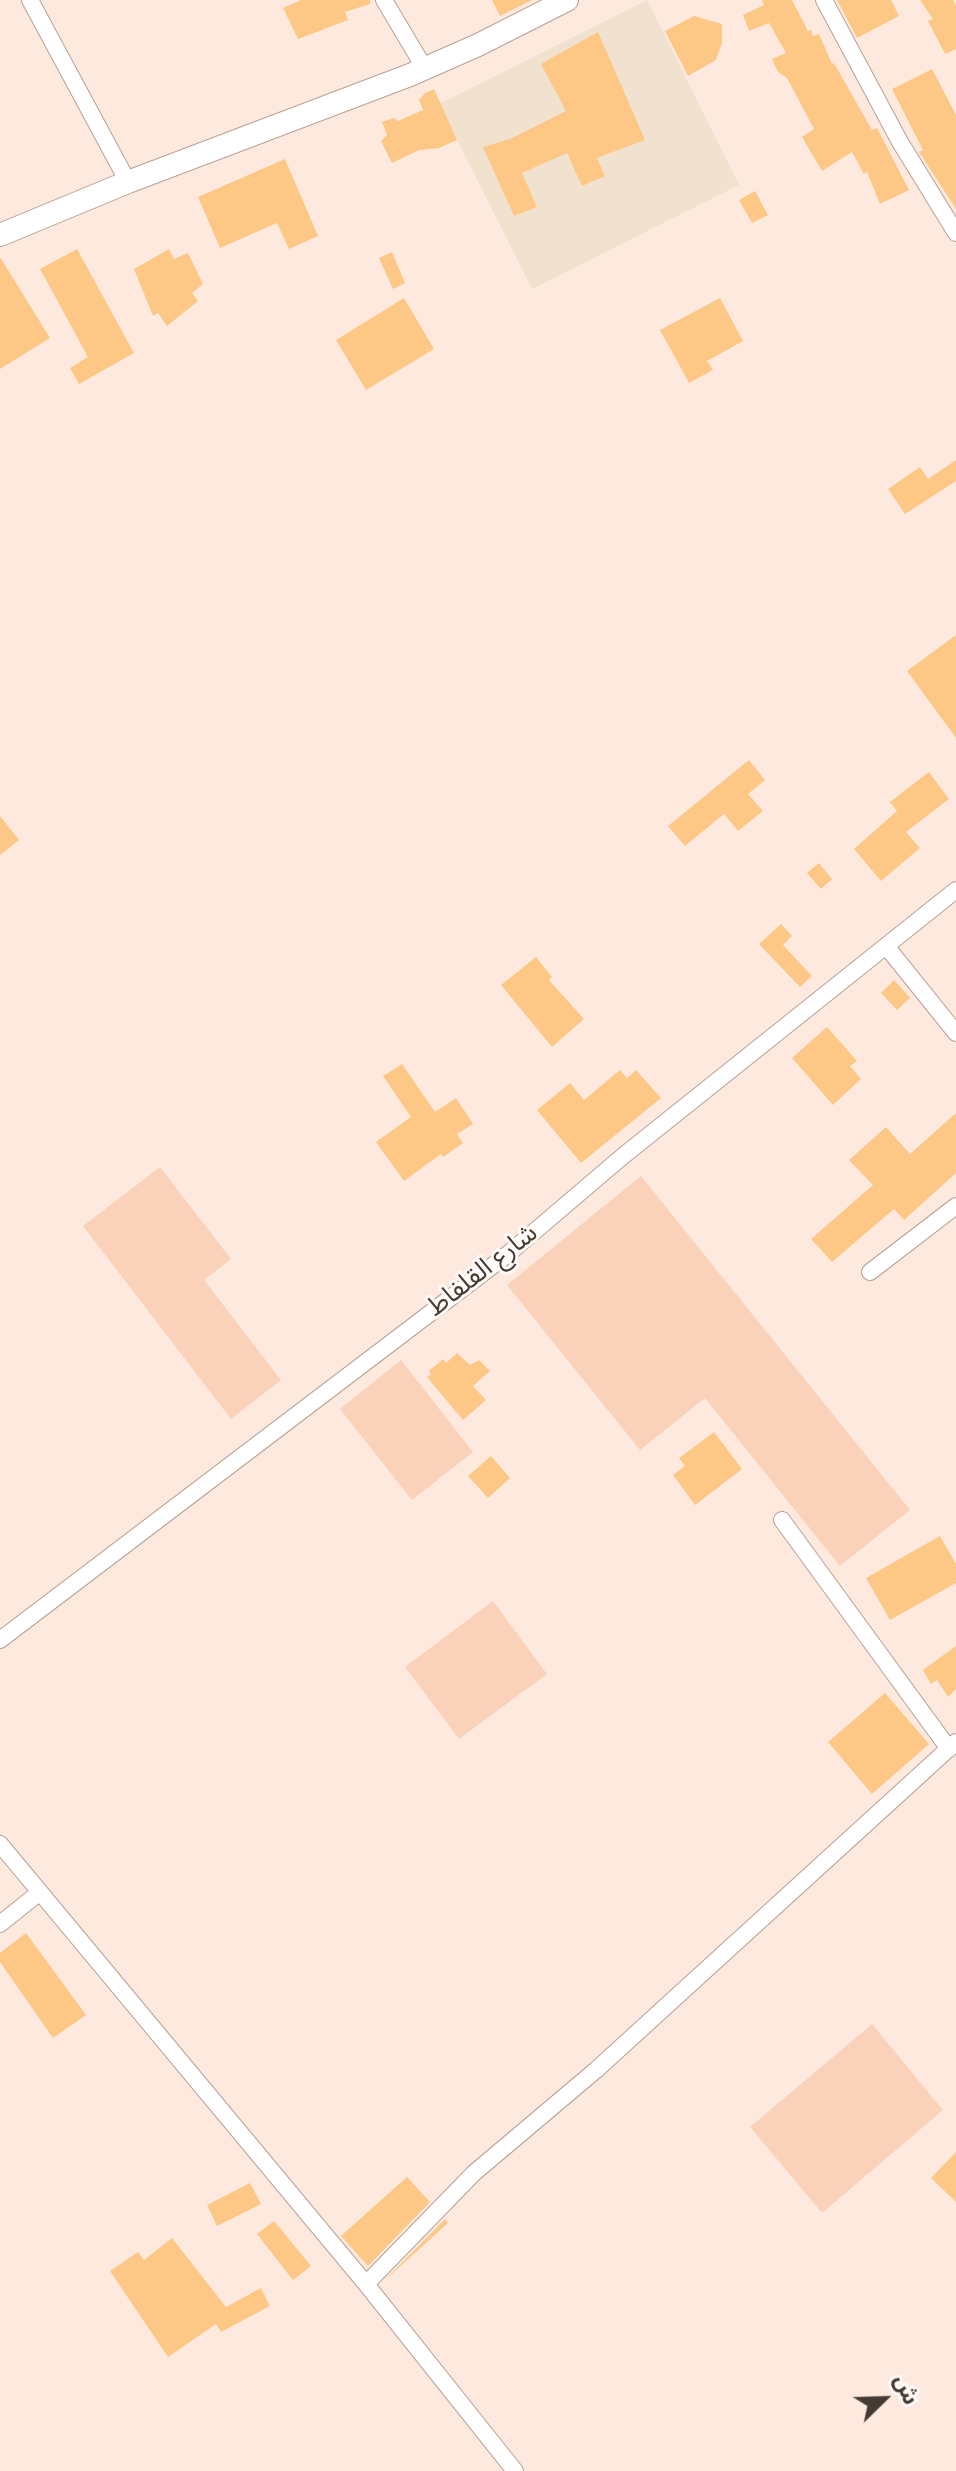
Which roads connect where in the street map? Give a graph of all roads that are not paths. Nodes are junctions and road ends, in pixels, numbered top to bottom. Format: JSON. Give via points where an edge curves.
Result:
{"nodes":[{"id":1,"x":30,"y":0,"type":"edge"},
{"id":2,"x":384,"y":0,"type":"edge"},
{"id":3,"x":567,"y":0,"type":"edge"},
{"id":4,"x":824,"y":0,"type":"edge"},
{"id":5,"x":425,"y":69,"type":"junction"},
{"id":6,"x":128,"y":182,"type":"junction"},
{"id":7,"x":956,"y":233,"type":"edge"},
{"id":8,"x":0,"y":235,"type":"edge"},
{"id":9,"x":956,"y":890,"type":"edge"},
{"id":10,"x":886,"y":946,"type":"junction"},
{"id":11,"x":956,"y":1033,"type":"edge"},
{"id":12,"x":956,"y":1206,"type":"edge"},
{"id":13,"x":870,"y":1272,"type":"dead end"},
{"id":14,"x":782,"y":1520,"type":"dead end"},
{"id":15,"x":0,"y":1640,"type":"edge"},
{"id":16,"x":952,"y":1746,"type":"edge"},
{"id":17,"x":0,"y":1844,"type":"edge"},
{"id":18,"x":40,"y":1892,"type":"junction"},
{"id":19,"x":0,"y":1924,"type":"edge"},
{"id":20,"x":366,"y":2284,"type":"junction"},
{"id":21,"x":515,"y":2471,"type":"edge"}],
"edges":[{"from":1,"to":6,"type":"street"},
{"from":2,"to":5,"type":"street"},
{"from":3,"to":5,"type":"street"},
{"from":4,"to":7,"type":"street"},
{"from":5,"to":6,"type":"street"},
{"from":6,"to":8,"type":"street"},
{"from":9,"to":10,"type":"street","name":"شارع القلفاط"},
{"from":10,"to":11,"type":"street"},
{"from":10,"to":15,"type":"street","name":"شارع القلفاط","via":[[508,1254]]},
{"from":12,"to":13,"type":"street"},
{"from":14,"to":16,"type":"street"},
{"from":16,"to":20,"type":"street","via":[[596,2070],[474,2173]]},
{"from":17,"to":18,"type":"street"},
{"from":18,"to":19,"type":"street"},
{"from":18,"to":20,"type":"street"},
{"from":20,"to":21,"type":"street"}]}
